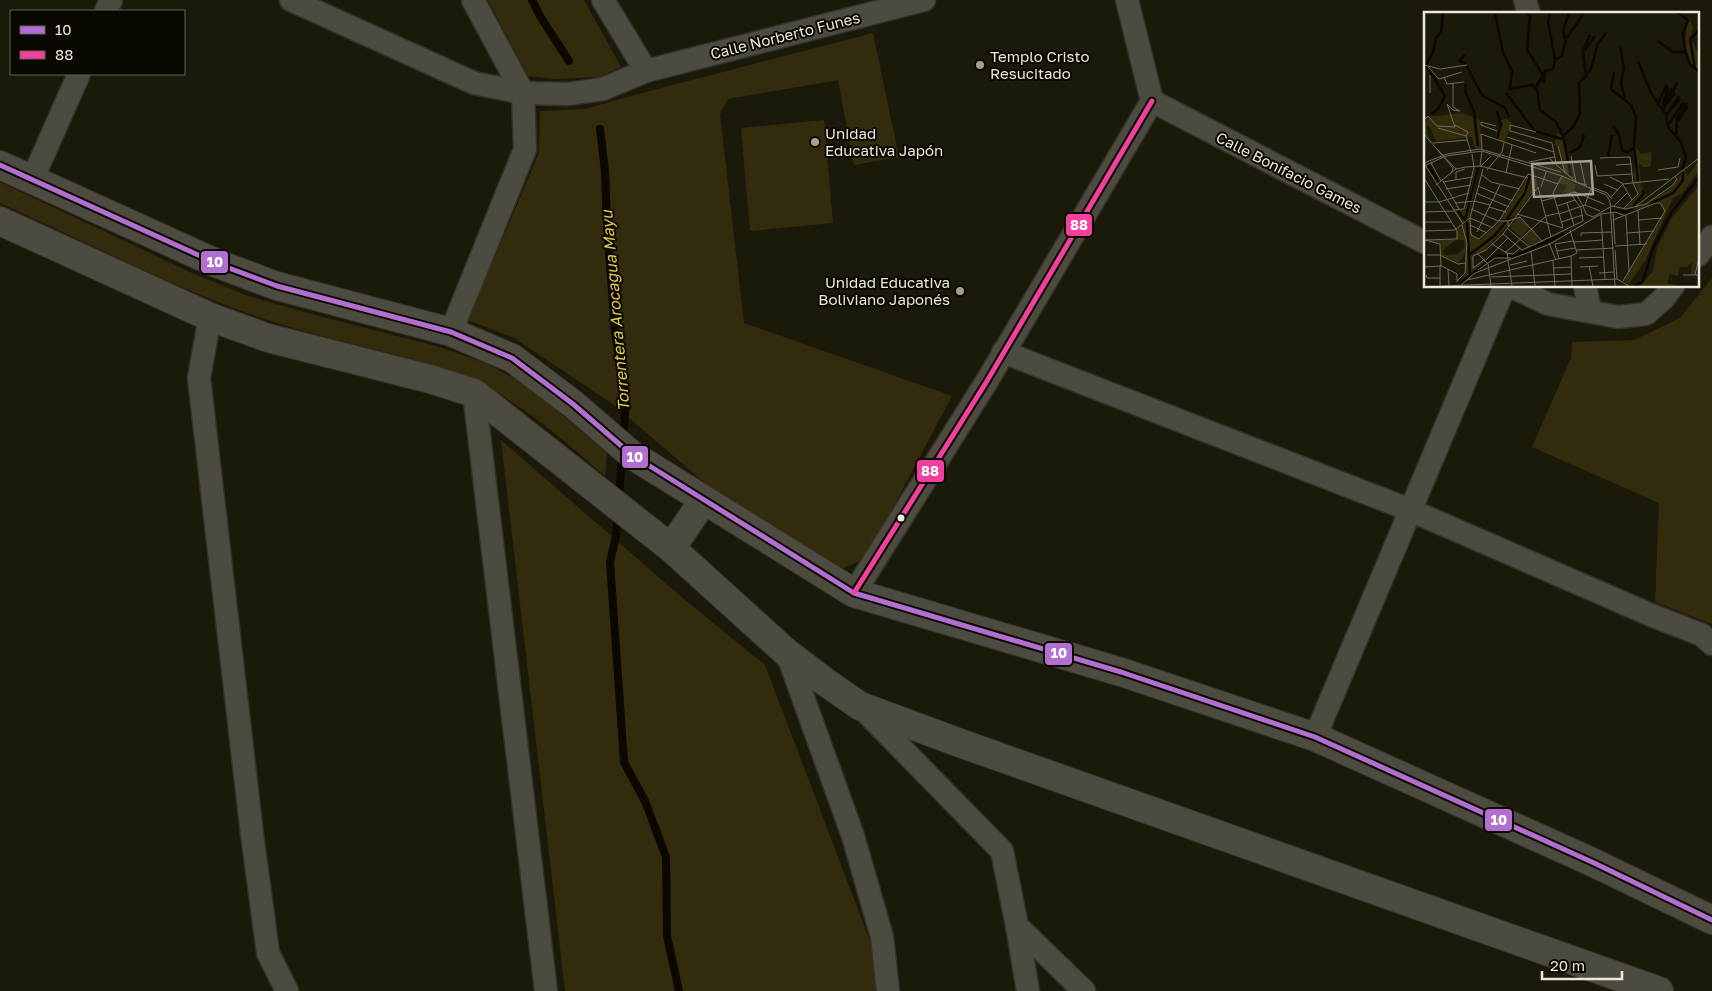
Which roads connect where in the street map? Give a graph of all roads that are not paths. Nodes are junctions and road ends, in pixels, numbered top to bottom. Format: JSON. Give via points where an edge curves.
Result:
{"nodes":[{"id":1,"x":291,"y":0,"type":"edge"},
{"id":2,"x":473,"y":0,"type":"edge"},
{"id":3,"x":603,"y":0,"type":"edge"},
{"id":4,"x":924,"y":0,"type":"edge"},
{"id":5,"x":1128,"y":0,"type":"edge"},
{"id":6,"x":646,"y":71,"type":"junction"},
{"id":7,"x":79,"y":75,"type":"edge"},
{"id":8,"x":523,"y":92,"type":"junction"},
{"id":9,"x":1152,"y":101,"type":"junction"},
{"id":10,"x":0,"y":165,"type":"edge"},
{"id":11,"x":32,"y":180,"type":"junction"},
{"id":12,"x":0,"y":220,"type":"edge"},
{"id":13,"x":1712,"y":238,"type":"edge"},
{"id":14,"x":1424,"y":242,"type":"edge"},
{"id":15,"x":1700,"y":253,"type":"edge"},
{"id":16,"x":1504,"y":288,"type":"edge"},
{"id":17,"x":1514,"y":288,"type":"edge"},
{"id":18,"x":1585,"y":288,"type":"edge"},
{"id":19,"x":1672,"y":288,"type":"edge"},
{"id":20,"x":1590,"y":312,"type":"junction"},
{"id":21,"x":210,"y":317,"type":"junction"},
{"id":22,"x":451,"y":332,"type":"junction"},
{"id":23,"x":1003,"y":352,"type":"junction"},
{"id":24,"x":474,"y":393,"type":"junction"},
{"id":25,"x":704,"y":500,"type":"junction"},
{"id":26,"x":1410,"y":510,"type":"junction"},
{"id":27,"x":671,"y":548,"type":"junction"},
{"id":28,"x":854,"y":593,"type":"junction"},
{"id":29,"x":1712,"y":644,"type":"edge"},
{"id":30,"x":787,"y":653,"type":"junction"},
{"id":31,"x":860,"y":706,"type":"junction"},
{"id":32,"x":1315,"y":737,"type":"junction"},
{"id":33,"x":1712,"y":920,"type":"edge"},
{"id":34,"x":1017,"y":926,"type":"junction"},
{"id":35,"x":286,"y":991,"type":"edge"},
{"id":36,"x":546,"y":991,"type":"edge"},
{"id":37,"x":888,"y":991,"type":"edge"},
{"id":38,"x":1028,"y":991,"type":"edge"},
{"id":39,"x":1084,"y":991,"type":"edge"},
{"id":40,"x":1659,"y":991,"type":"edge"}],
"edges":[{"from":1,"to":8,"type":"street","name":"Calle Norberto Funes","via":[[474,83]]},
{"from":2,"to":8,"type":"street"},
{"from":3,"to":6,"type":"street"},
{"from":4,"to":6,"type":"street","name":"Calle Norberto Funes"},
{"from":5,"to":9,"type":"street"},
{"from":6,"to":8,"type":"street","name":"Calle Norberto Funes","via":[[603,89],[568,94]]},
{"from":7,"to":11,"type":"street"},
{"from":8,"to":22,"type":"street","via":[[526,149]]},
{"from":9,"to":14,"type":"street","name":"Calle Bonifacio Games"},
{"from":9,"to":23,"type":"street"},
{"from":10,"to":11,"type":"street"},
{"from":11,"to":22,"type":"street","via":[[218,264],[277,286]]},
{"from":12,"to":21,"type":"street"},
{"from":13,"to":15,"type":"street"},
{"from":16,"to":26,"type":"street"},
{"from":17,"to":20,"type":"street","via":[[1548,304]]},
{"from":18,"to":20,"type":"street"},
{"from":19,"to":20,"type":"street","via":[[1646,314],[1618,317]]},
{"from":21,"to":24,"type":"street","via":[[268,338]]},
{"from":21,"to":35,"type":"street","via":[[200,378],[268,953]]},
{"from":22,"to":25,"type":"street","via":[[512,358],[573,404],[632,455]]},
{"from":23,"to":26,"type":"street"},
{"from":23,"to":28,"type":"street"},
{"from":24,"to":27,"type":"street"},
{"from":24,"to":36,"type":"street"},
{"from":25,"to":27,"type":"street"},
{"from":25,"to":28,"type":"street"},
{"from":26,"to":29,"type":"street","via":[[1702,635]]},
{"from":26,"to":32,"type":"street"},
{"from":27,"to":30,"type":"street"},
{"from":28,"to":32,"type":"street","via":[[1121,672]]},
{"from":30,"to":31,"type":"street"},
{"from":30,"to":37,"type":"street","via":[[853,836],[882,937]]},
{"from":31,"to":34,"type":"street","via":[[1002,851]]},
{"from":31,"to":40,"type":"street"},
{"from":32,"to":33,"type":"street"},
{"from":34,"to":38,"type":"street"},
{"from":34,"to":39,"type":"street"}]}
